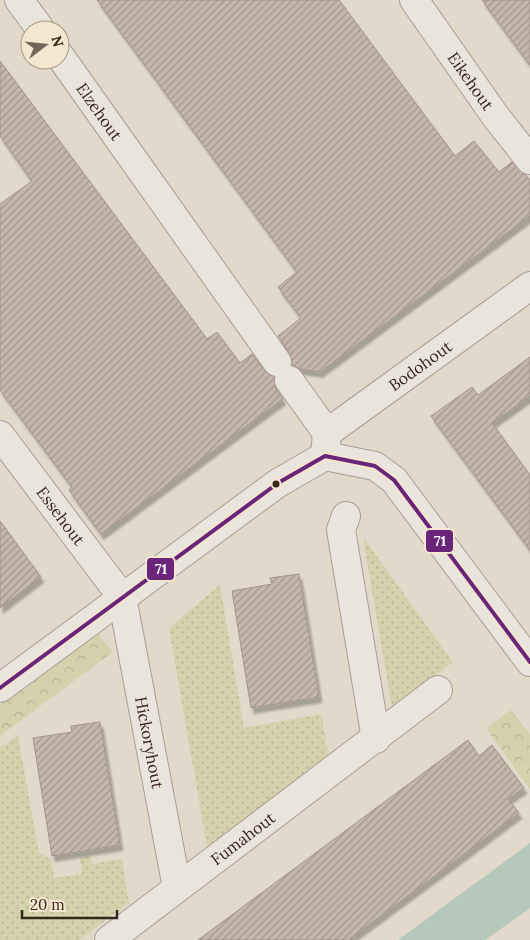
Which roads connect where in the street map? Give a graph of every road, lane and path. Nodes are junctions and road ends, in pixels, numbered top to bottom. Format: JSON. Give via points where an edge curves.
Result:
{"nodes":[{"id":1,"x":18,"y":0,"type":"edge"},
{"id":2,"x":414,"y":0,"type":"edge"},
{"id":3,"x":33,"y":20,"type":"edge"},
{"id":4,"x":70,"y":70,"type":"edge"},
{"id":5,"x":530,"y":160,"type":"edge"},
{"id":6,"x":530,"y":286,"type":"edge"},
{"id":7,"x":0,"y":435,"type":"edge"},
{"id":8,"x":326,"y":444,"type":"junction"},
{"id":9,"x":346,"y":516,"type":"dead end"},
{"id":10,"x":122,"y":597,"type":"junction"},
{"id":11,"x":530,"y":662,"type":"edge"},
{"id":12,"x":0,"y":688,"type":"edge"},
{"id":13,"x":438,"y":690,"type":"dead end"},
{"id":14,"x":376,"y":739,"type":"junction"},
{"id":15,"x":177,"y":888,"type":"junction"},
{"id":16,"x":109,"y":940,"type":"edge"}],
"edges":[{"from":1,"to":3,"type":"street"},
{"from":2,"to":5,"type":"street","name":"Eikehout"},
{"from":4,"to":8,"type":"street","name":"Elzehout","via":[[283,371]]},
{"from":6,"to":8,"type":"street","name":"Bodohout"},
{"from":7,"to":10,"type":"street","name":"Essehout"},
{"from":8,"to":10,"type":"street","name":"Bodohout"},
{"from":8,"to":11,"type":"street","via":[[375,466],[394,480]]},
{"from":9,"to":14,"type":"street","via":[[341,530]]},
{"from":10,"to":12,"type":"street","name":"Bodohout"},
{"from":10,"to":15,"type":"street","name":"Hickoryhout"},
{"from":13,"to":14,"type":"street","name":"Fumahout"},
{"from":14,"to":15,"type":"street","name":"Fumahout"},
{"from":15,"to":16,"type":"street","name":"Fumahout"}]}
